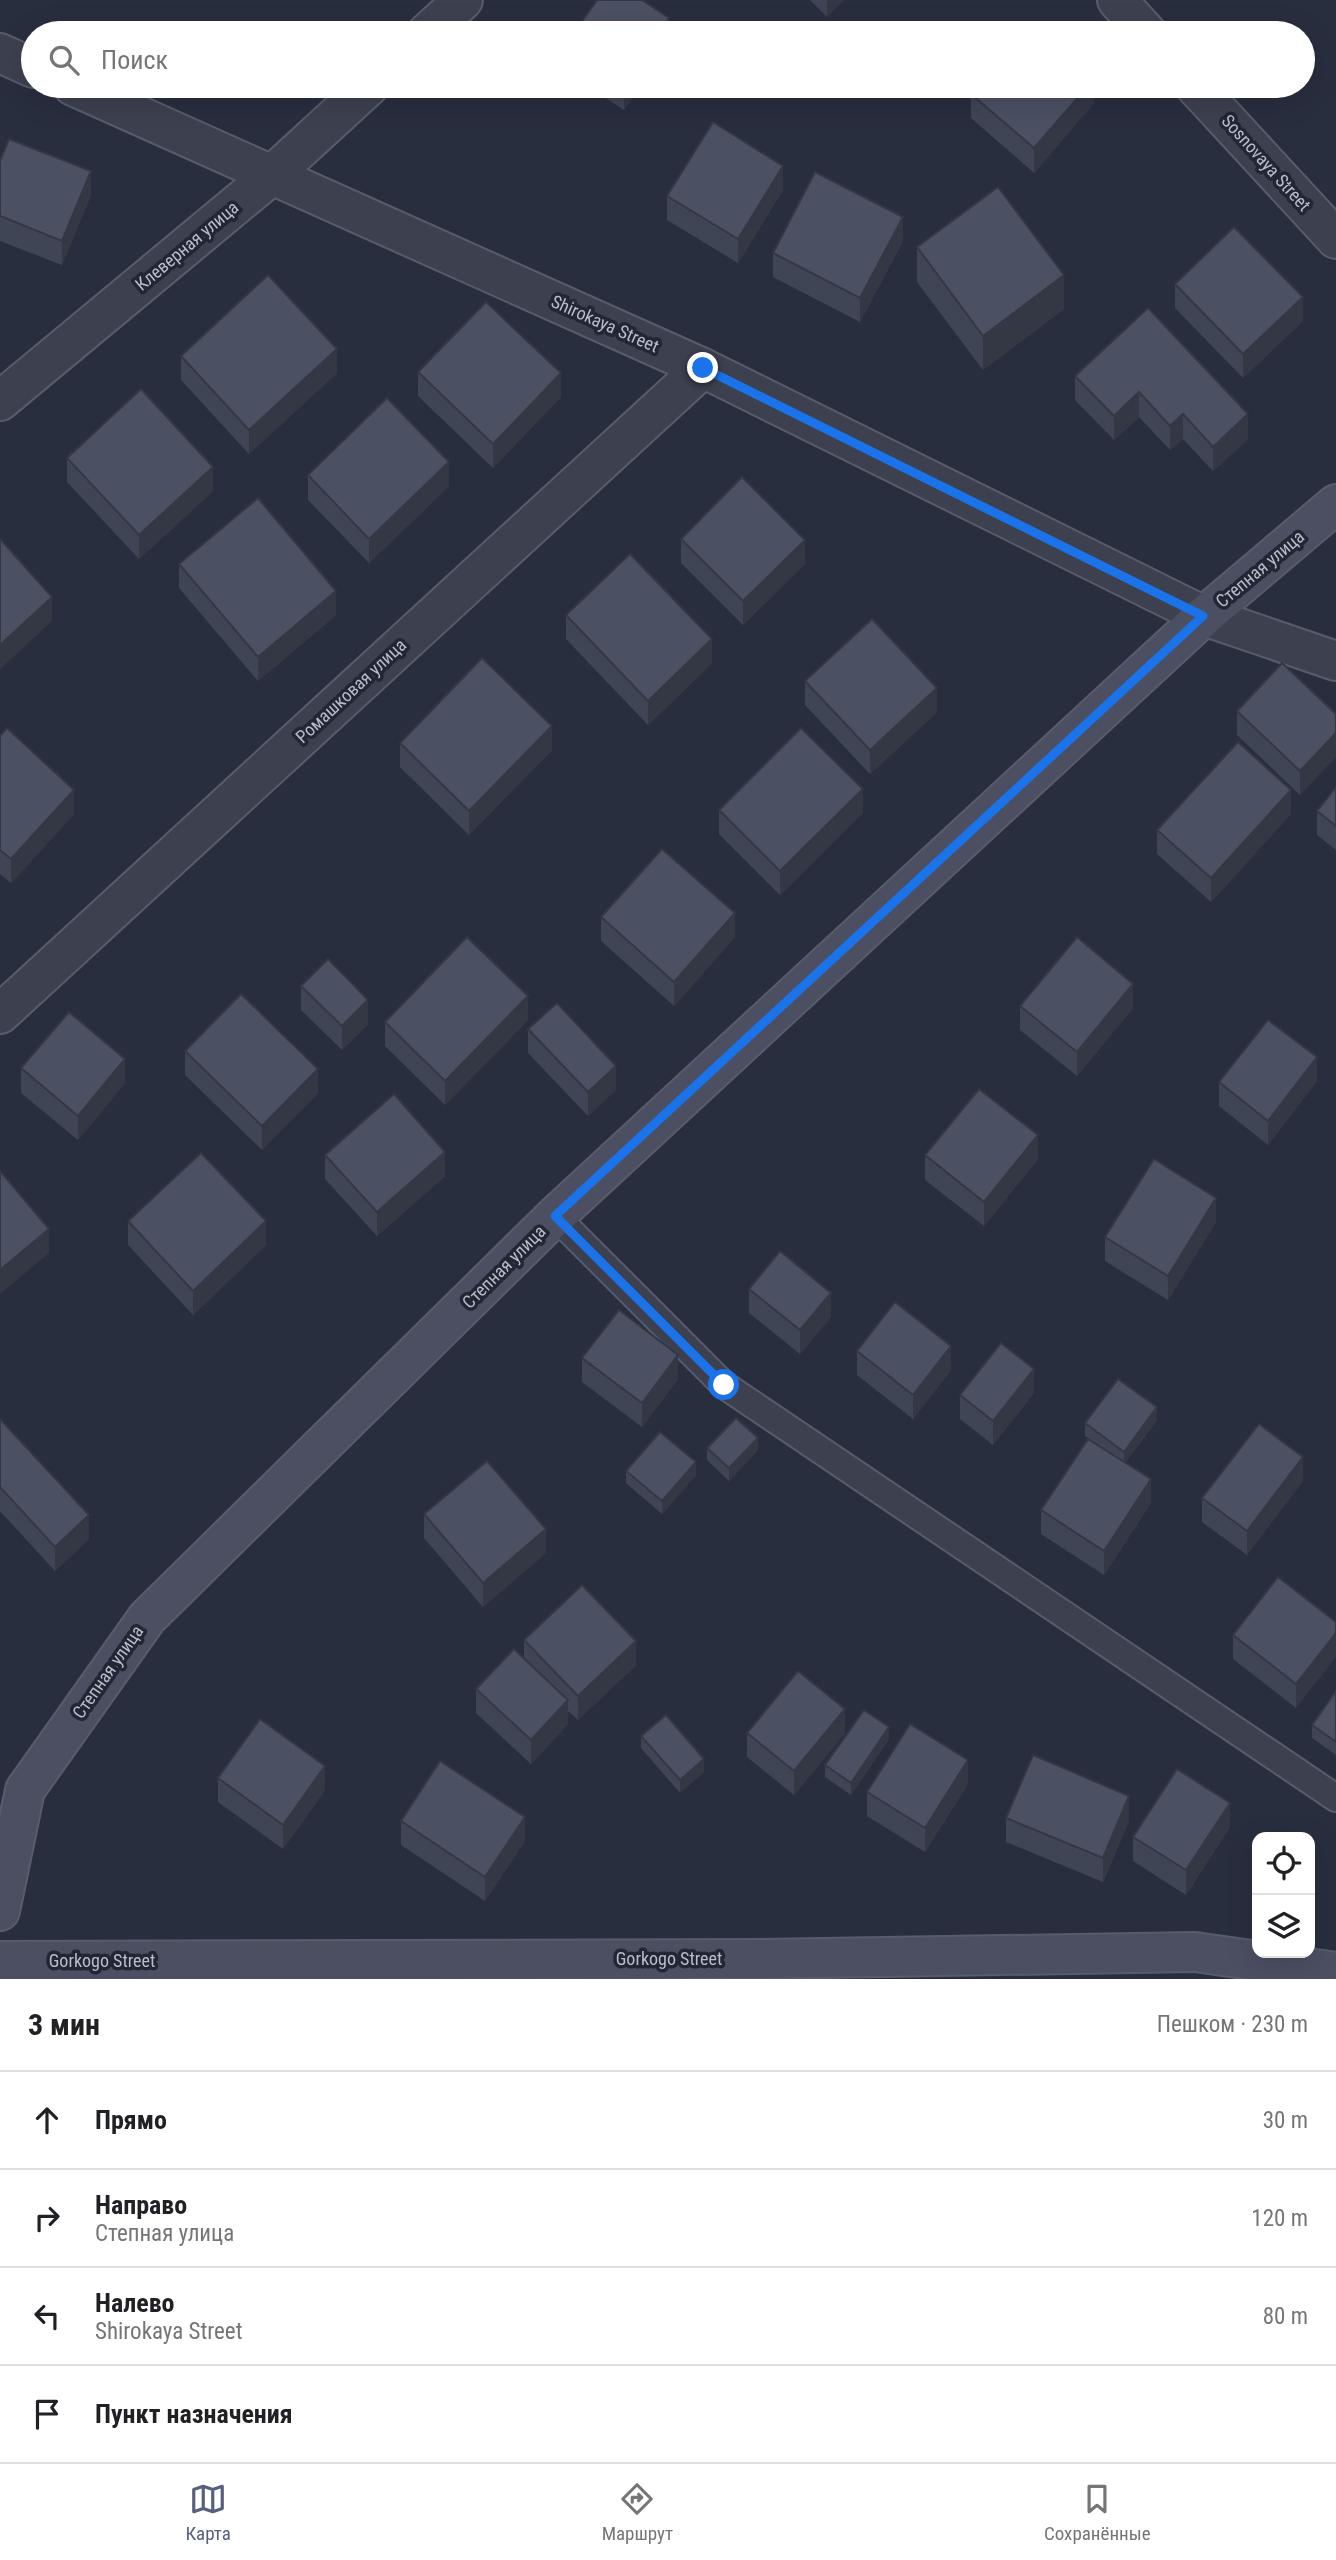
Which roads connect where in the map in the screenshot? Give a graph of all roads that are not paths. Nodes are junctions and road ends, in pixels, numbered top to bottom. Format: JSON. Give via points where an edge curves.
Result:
{"nodes":[{"id":1,"x":463,"y":0,"type":"edge"},
{"id":2,"x":1117,"y":0,"type":"edge"},
{"id":3,"x":439,"y":21,"type":"edge"},
{"id":4,"x":1136,"y":21,"type":"edge"},
{"id":5,"x":0,"y":53,"type":"edge"},
{"id":6,"x":21,"y":63,"type":"edge"},
{"id":7,"x":100,"y":98,"type":"edge"},
{"id":8,"x":356,"y":98,"type":"edge"},
{"id":9,"x":1206,"y":98,"type":"edge"},
{"id":10,"x":272,"y":175,"type":"junction"},
{"id":11,"x":1336,"y":239,"type":"edge"},
{"id":12,"x":703,"y":368,"type":"junction"},
{"id":13,"x":0,"y":401,"type":"edge"},
{"id":14,"x":1336,"y":504,"type":"edge"},
{"id":15,"x":1203,"y":616,"type":"junction"},
{"id":16,"x":1336,"y":661,"type":"edge"},
{"id":17,"x":0,"y":1014,"type":"edge"},
{"id":18,"x":555,"y":1216,"type":"junction"},
{"id":19,"x":1336,"y":1798,"type":"edge"},
{"id":20,"x":0,"y":1911,"type":"edge"},
{"id":21,"x":0,"y":1961,"type":"edge"},
{"id":22,"x":755,"y":1969,"type":"edge"},
{"id":23,"x":1336,"y":1972,"type":"edge"}],
"edges":[{"from":1,"to":3,"type":"street"},
{"from":2,"to":4,"type":"street"},
{"from":5,"to":6,"type":"street"},
{"from":7,"to":10,"type":"street","name":"Shirokaya Street"},
{"from":8,"to":10,"type":"street","name":"Клеверная улица"},
{"from":9,"to":11,"type":"street","name":"Sosnovaya Street"},
{"from":10,"to":12,"type":"street","name":"Shirokaya Street"},
{"from":10,"to":13,"type":"street","name":"Клеверная улица"},
{"from":12,"to":15,"type":"street","name":"Shirokaya Street"},
{"from":12,"to":17,"type":"street","name":"Ромашковая улица"},
{"from":14,"to":15,"type":"street","name":"Степная улица"},
{"from":15,"to":16,"type":"street","name":"Shirokaya Street"},
{"from":15,"to":18,"type":"street","name":"Степная улица"},
{"from":18,"to":19,"type":"lane","via":[[724,1385]]},
{"from":18,"to":20,"type":"street","name":"Степная улица","via":[[147,1618],[24,1790]]},
{"from":21,"to":22,"type":"street","name":"Gorkogo Street"},
{"from":22,"to":23,"type":"street","name":"Gorkogo Street","via":[[1195,1952]]}]}
